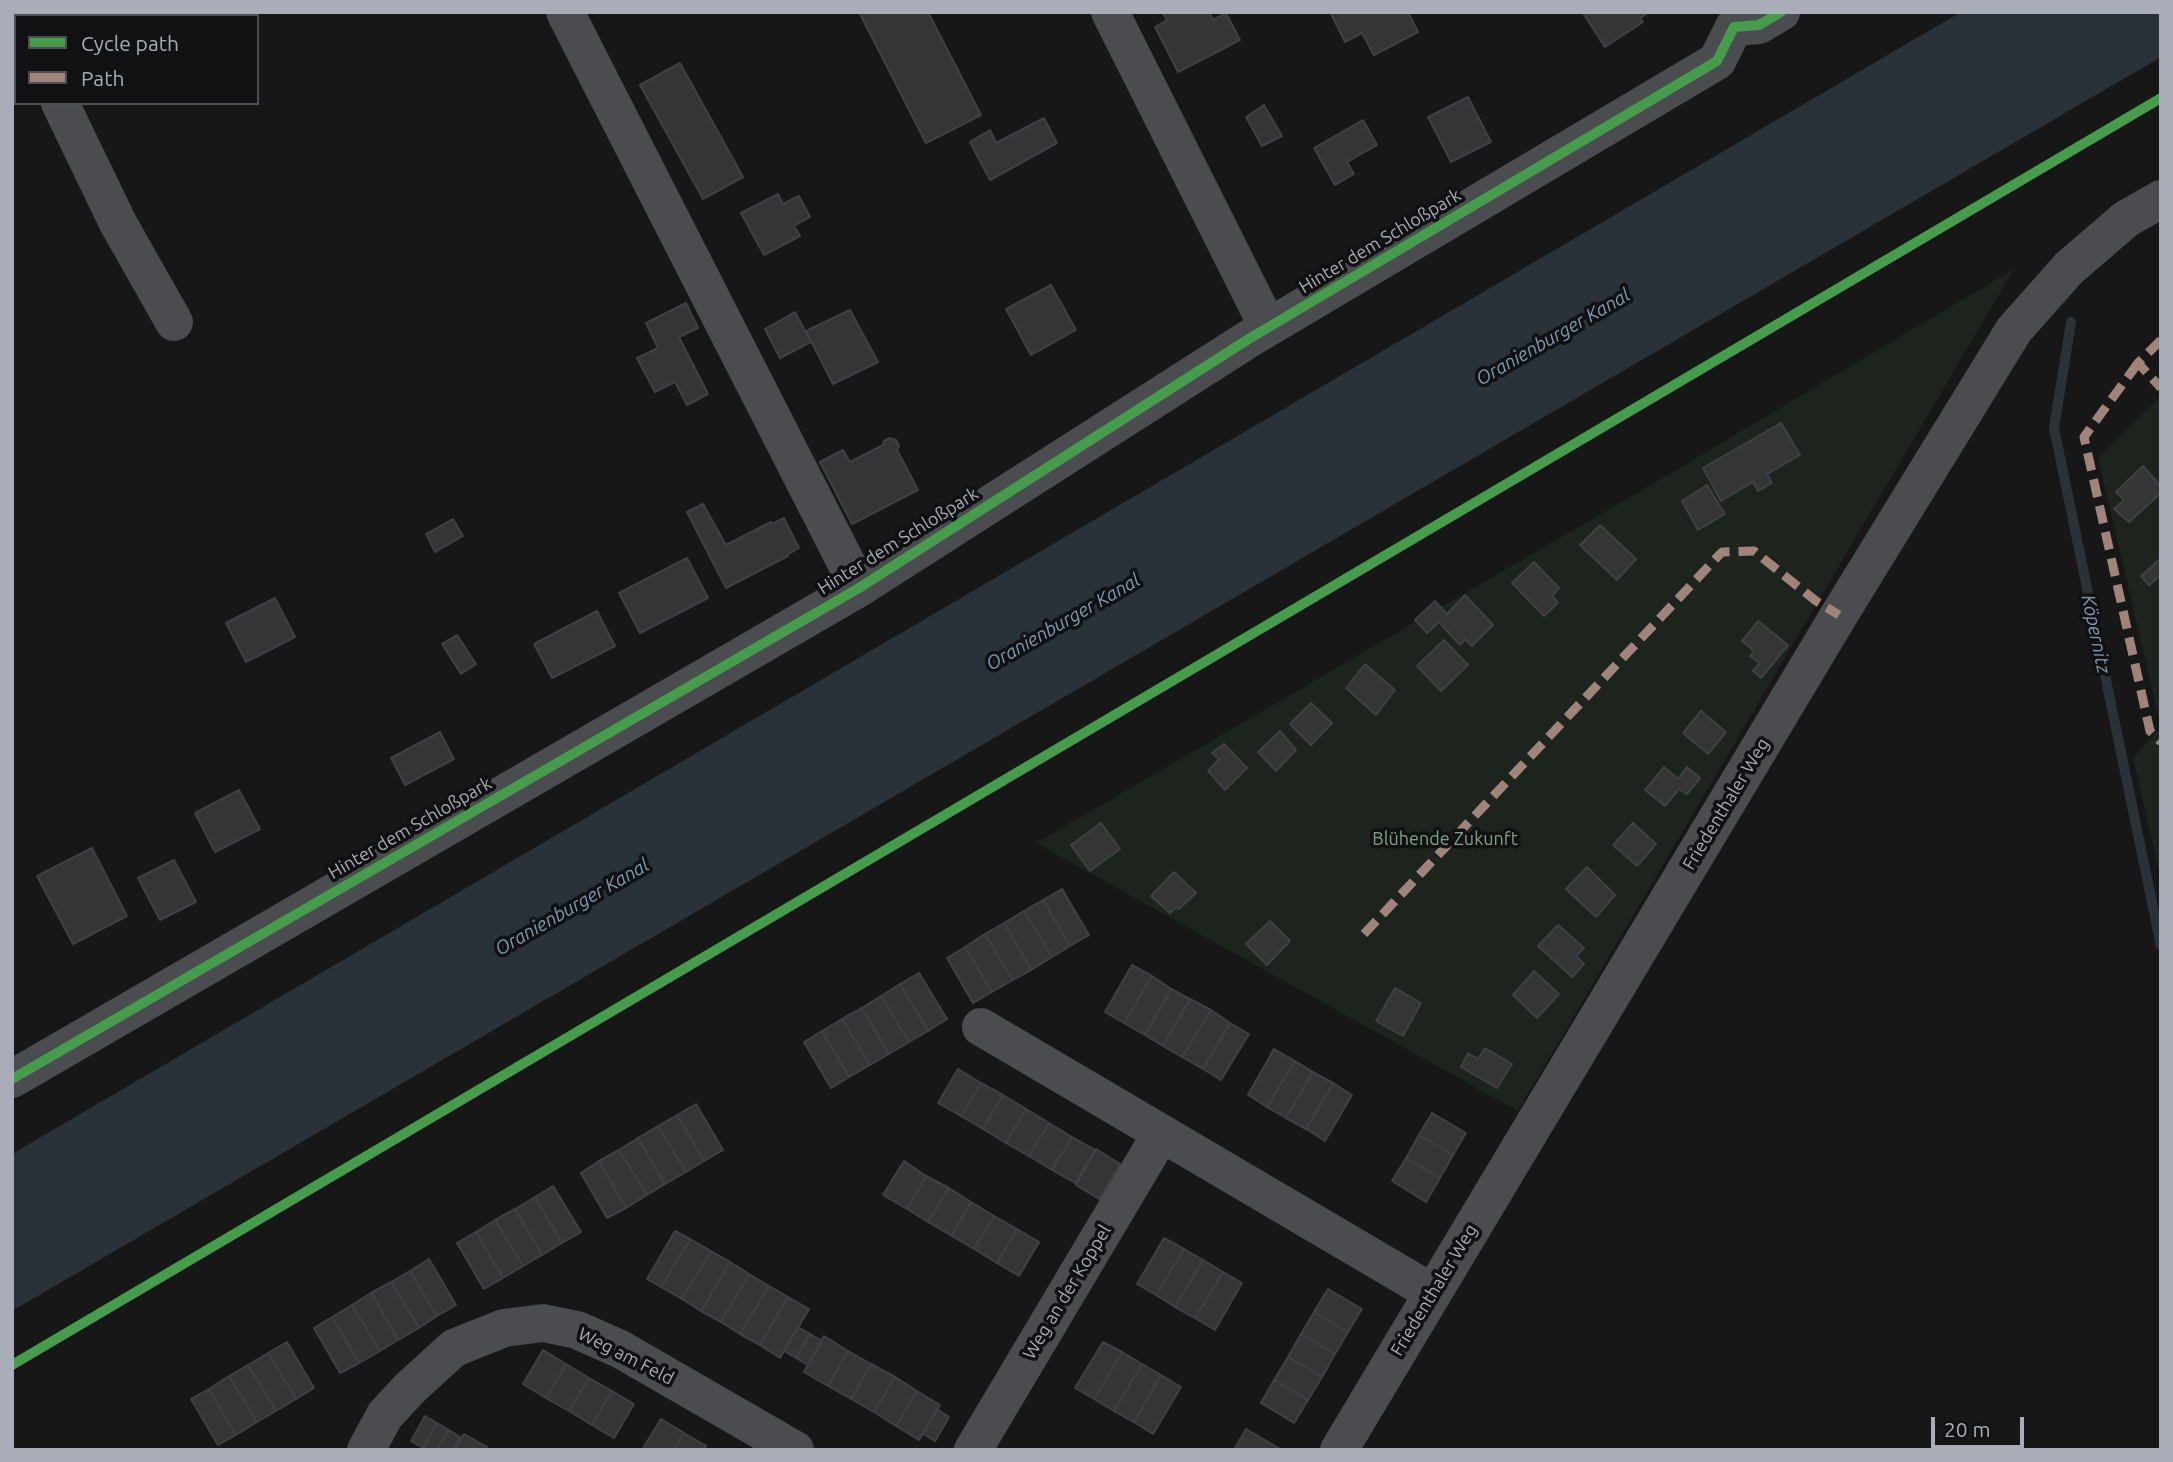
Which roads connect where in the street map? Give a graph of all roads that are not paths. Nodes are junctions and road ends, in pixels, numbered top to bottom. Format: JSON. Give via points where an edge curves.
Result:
{"nodes":[{"id":1,"x":565,"y":12,"type":"edge"},
{"id":2,"x":1110,"y":12,"type":"edge"},
{"id":3,"x":1781,"y":12,"type":"edge"},
{"id":4,"x":1723,"y":20,"type":"edge"},
{"id":5,"x":61,"y":105,"type":"edge"},
{"id":6,"x":2161,"y":199,"type":"edge"},
{"id":7,"x":174,"y":322,"type":"dead end"},
{"id":8,"x":1268,"y":327,"type":"junction"},
{"id":9,"x":859,"y":588,"type":"junction"},
{"id":10,"x":981,"y":1027,"type":"dead end"},
{"id":11,"x":12,"y":1079,"type":"edge"},
{"id":12,"x":1161,"y":1134,"type":"junction"},
{"id":13,"x":1433,"y":1293,"type":"junction"},
{"id":14,"x":366,"y":1450,"type":"edge"},
{"id":15,"x":795,"y":1450,"type":"edge"},
{"id":16,"x":973,"y":1450,"type":"edge"},
{"id":17,"x":1339,"y":1450,"type":"edge"}],
"edges":[{"from":1,"to":9,"type":"street"},
{"from":2,"to":8,"type":"street"},
{"from":3,"to":4,"type":"street","name":"Hinter dem Schloßpark","via":[[1759,25]]},
{"from":4,"to":8,"type":"street","name":"Hinter dem Schloßpark","via":[[1717,61]]},
{"from":5,"to":7,"type":"street","via":[[118,223]]},
{"from":6,"to":13,"type":"street","name":"Friedenthaler Weg","via":[[2126,219],[2069,268],[2014,330]]},
{"from":8,"to":9,"type":"street","name":"Hinter dem Schloßpark"},
{"from":9,"to":11,"type":"street","name":"Hinter dem Schloßpark"},
{"from":10,"to":12,"type":"street"},
{"from":12,"to":13,"type":"street"},
{"from":12,"to":16,"type":"street","name":"Weg an der Koppel"},
{"from":13,"to":17,"type":"street","name":"Friedenthaler Weg"},
{"from":14,"to":15,"type":"street","name":"Weg am Feld","via":[[385,1415],[454,1348],[504,1328],[543,1323],[577,1330],[620,1349]]}]}
